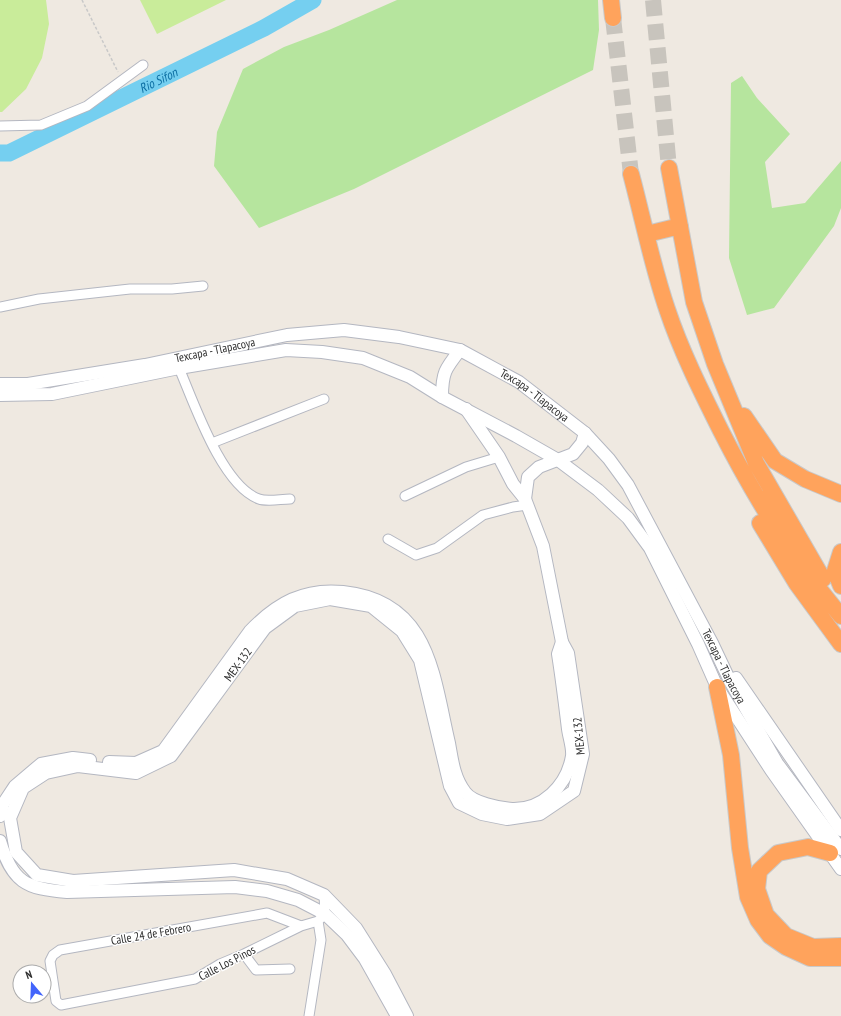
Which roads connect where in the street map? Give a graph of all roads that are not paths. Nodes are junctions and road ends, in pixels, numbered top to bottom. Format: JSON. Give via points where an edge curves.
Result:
{"nodes":[{"id":1,"x":611,"y":0,"type":"edge"},
{"id":2,"x":613,"y":18,"type":"tunnel mouth"},
{"id":3,"x":143,"y":65,"type":"dead end"},
{"id":4,"x":0,"y":126,"type":"edge"},
{"id":5,"x":669,"y":168,"type":"tunnel mouth"},
{"id":6,"x":631,"y":174,"type":"tunnel mouth"},
{"id":7,"x":680,"y":226,"type":"junction"},
{"id":8,"x":647,"y":234,"type":"junction"},
{"id":9,"x":203,"y":286,"type":"dead end"},
{"id":10,"x":0,"y":307,"type":"edge"},
{"id":11,"x":460,"y":350,"type":"junction"},
{"id":12,"x":179,"y":368,"type":"junction"},
{"id":13,"x":693,"y":377,"type":"junction"},
{"id":14,"x":0,"y":384,"type":"edge"},
{"id":15,"x":724,"y":388,"type":"junction"},
{"id":16,"x":0,"y":395,"type":"edge"},
{"id":17,"x":442,"y":397,"type":"junction"},
{"id":18,"x":324,"y":399,"type":"dead end"},
{"id":19,"x":466,"y":409,"type":"junction"},
{"id":20,"x":585,"y":433,"type":"junction"},
{"id":21,"x":212,"y":443,"type":"junction"},
{"id":22,"x":499,"y":457,"type":"junction"},
{"id":23,"x":558,"y":460,"type":"junction"},
{"id":24,"x":841,"y":494,"type":"edge"},
{"id":25,"x":405,"y":496,"type":"dead end"},
{"id":26,"x":290,"y":499,"type":"dead end"},
{"id":27,"x":526,"y":502,"type":"junction"},
{"id":28,"x":388,"y":539,"type":"dead end"},
{"id":29,"x":841,"y":552,"type":"edge"},
{"id":30,"x":841,"y":586,"type":"edge"},
{"id":31,"x":841,"y":603,"type":"edge"},
{"id":32,"x":841,"y":616,"type":"edge"},
{"id":33,"x":562,"y":642,"type":"junction"},
{"id":34,"x":712,"y":643,"type":"junction"},
{"id":35,"x":841,"y":644,"type":"edge"},
{"id":36,"x":717,"y":687,"type":"junction"},
{"id":37,"x":0,"y":816,"type":"edge"},
{"id":38,"x":841,"y":830,"type":"edge"},
{"id":39,"x":0,"y":840,"type":"edge"},
{"id":40,"x":836,"y":851,"type":"edge"},
{"id":41,"x":841,"y":869,"type":"edge"},
{"id":42,"x":324,"y":895,"type":"junction"},
{"id":43,"x":322,"y":917,"type":"junction"},
{"id":44,"x":301,"y":926,"type":"junction"},
{"id":45,"x":841,"y":946,"type":"edge"},
{"id":46,"x":244,"y":954,"type":"junction"},
{"id":47,"x":841,"y":958,"type":"edge"},
{"id":48,"x":290,"y":969,"type":"dead end"},
{"id":49,"x":61,"y":1005,"type":"joint"},
{"id":50,"x":309,"y":1016,"type":"edge"},
{"id":51,"x":397,"y":1016,"type":"edge"},
{"id":52,"x":407,"y":1016,"type":"edge"}],
"edges":[{"from":1,"to":2,"type":"highway"},
{"from":3,"to":4,"type":"street","via":[[87,106],[41,125]]},
{"from":5,"to":7,"type":"highway"},
{"from":6,"to":8,"type":"highway"},
{"from":7,"to":8,"type":"highway"},
{"from":7,"to":15,"type":"highway","via":[[694,302]]},
{"from":8,"to":13,"type":"highway","via":[[666,308]]},
{"from":9,"to":10,"type":"street","via":[[123,289],[39,299]]},
{"from":11,"to":14,"type":"main road","name":"Texcapa - Tlapacoya","via":[[399,337],[344,330],[287,335],[145,365],[28,384]]},
{"from":11,"to":17,"type":"main road","via":[[448,364],[442,378]]},
{"from":11,"to":20,"type":"main road","name":"Texcapa - Tlapacoya","via":[[519,382]]},
{"from":12,"to":16,"type":"main road","name":"Texcapa - Tlapacoya","via":[[52,394]]},
{"from":12,"to":17,"type":"main road","name":"Texcapa - Tlapacoya","via":[[286,350],[322,352],[363,358],[410,377]]},
{"from":12,"to":21,"type":"street"},
{"from":13,"to":32,"type":"highway","via":[[766,512],[803,568]]},
{"from":13,"to":35,"type":"highway","via":[[699,399],[742,492],[797,584]]},
{"from":15,"to":24,"type":"highway","via":[[775,461],[805,479]]},
{"from":15,"to":31,"type":"highway","via":[[756,463],[820,574]]},
{"from":17,"to":19,"type":"main road","name":"Texcapa - Tlapacoya"},
{"from":18,"to":21,"type":"street"},
{"from":19,"to":22,"type":"main road"},
{"from":19,"to":23,"type":"main road","name":"Texcapa - Tlapacoya"},
{"from":20,"to":23,"type":"main road","via":[[582,443],[573,454]]},
{"from":20,"to":34,"type":"main road","name":"Texcapa - Tlapacoya","via":[[628,485]]},
{"from":21,"to":26,"type":"street","via":[[227,471],[249,495],[261,500]]},
{"from":22,"to":25,"type":"street","via":[[466,467]]},
{"from":22,"to":27,"type":"main road"},
{"from":23,"to":27,"type":"main road","via":[[539,467],[528,477]]},
{"from":23,"to":36,"type":"main road","name":"Texcapa - Tlapacoya","via":[[598,490],[623,514],[650,548]]},
{"from":27,"to":28,"type":"street","via":[[483,515],[436,548],[416,555]]},
{"from":27,"to":33,"type":"main road","name":"MEX-132","via":[[543,546]]},
{"from":29,"to":30,"type":"highway","via":[[835,571]]},
{"from":33,"to":37,"type":"main road","name":"MEX-132","via":[[558,654],[572,755],[559,788],[540,804],[520,809],[496,808],[465,793],[456,775],[430,661],[419,635],[396,610],[363,594],[327,590],[290,599],[263,617],[250,631],[163,751],[136,763],[73,758],[40,764],[15,786],[3,804]]},
{"from":33,"to":42,"type":"main road","name":"MEX-132","via":[[568,654],[583,754],[574,791],[540,814],[507,818],[482,814],[459,803],[450,786],[420,660],[402,630],[371,606],[330,599],[295,606],[265,628],[171,756],[136,773],[78,766],[46,773],[23,788],[10,818],[16,852],[37,875],[72,881],[234,870],[287,880]]},
{"from":34,"to":38,"type":"main road"},
{"from":34,"to":40,"type":"main road","name":"Texcapa - Tlapacoya","via":[[730,681],[777,763]]},
{"from":36,"to":40,"type":"main road","name":"Texcapa - Tlapacoya","via":[[771,770]]},
{"from":36,"to":47,"type":"highway","via":[[731,755],[740,848],[748,897],[755,914],[770,936],[786,947],[810,958]]},
{"from":39,"to":43,"type":"main road","via":[[5,857],[18,878],[40,890],[67,892],[236,887],[267,891],[298,900]]},
{"from":40,"to":41,"type":"main road","name":"Texcapa - Tlapacoya"},
{"from":40,"to":45,"type":"highway","via":[[808,846],[778,853],[759,871],[756,889],[766,915],[786,936],[813,947]]},
{"from":42,"to":43,"type":"street"},
{"from":42,"to":52,"type":"main road","via":[[356,928],[385,974]]},
{"from":43,"to":44,"type":"street","name":"Calle Los Pinos"},
{"from":43,"to":50,"type":"street","via":[[321,940]]},
{"from":43,"to":51,"type":"main road","via":[[347,935],[365,959]]},
{"from":44,"to":46,"type":"street","name":"Calle Los Pinos"},
{"from":44,"to":49,"type":"street","name":"Calle 24 de Febrero","via":[[267,913],[60,950],[50,961],[56,1000]]},
{"from":46,"to":48,"type":"street","via":[[256,970]]},
{"from":46,"to":49,"type":"street","name":"Calle Los Pinos","via":[[195,979]]}]}
